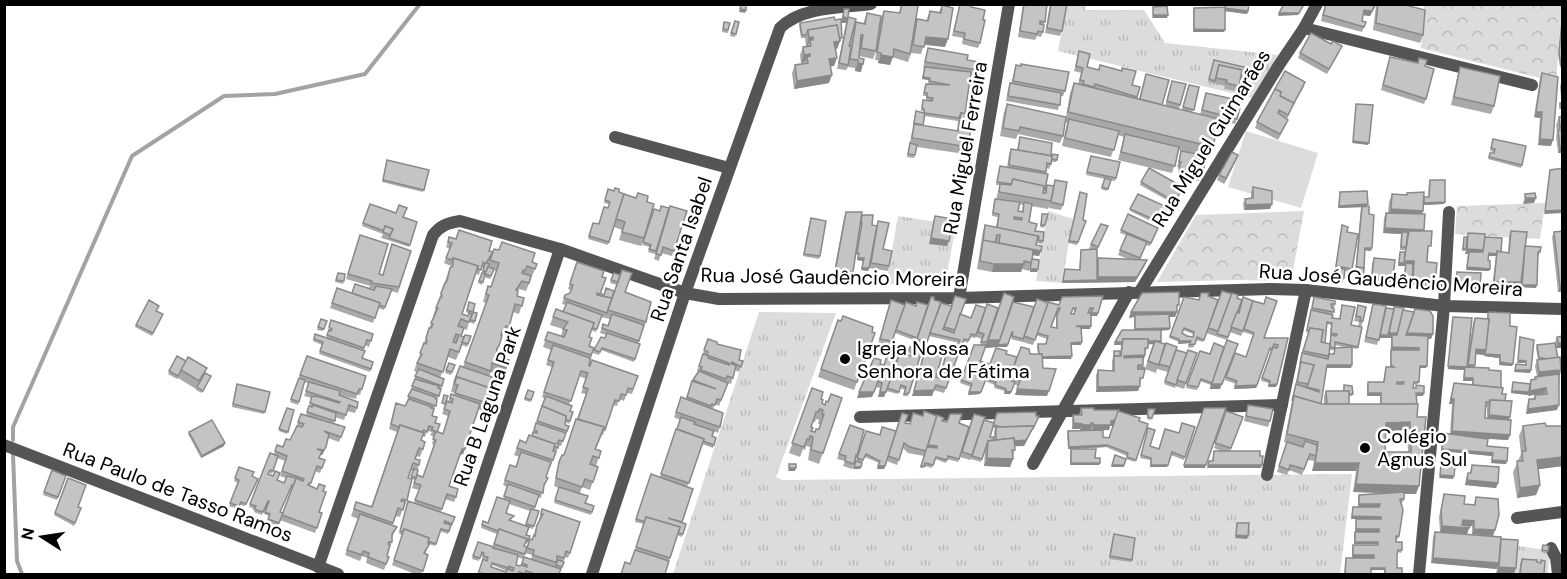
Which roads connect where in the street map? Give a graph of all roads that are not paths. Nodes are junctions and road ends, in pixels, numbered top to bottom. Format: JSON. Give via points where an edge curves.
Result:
{"nodes":[{"id":1,"x":871,"y":4,"type":"edge"},
{"id":2,"x":1009,"y":4,"type":"edge"},
{"id":3,"x":1317,"y":4,"type":"edge"},
{"id":4,"x":1304,"y":28,"type":"junction"},
{"id":5,"x":1532,"y":85,"type":"dead end"},
{"id":6,"x":615,"y":137,"type":"dead end"},
{"id":7,"x":729,"y":168,"type":"junction"},
{"id":8,"x":1449,"y":212,"type":"dead end"},
{"id":9,"x":560,"y":249,"type":"junction"},
{"id":10,"x":1306,"y":290,"type":"junction"},
{"id":11,"x":685,"y":293,"type":"junction"},
{"id":12,"x":1134,"y":293,"type":"junction"},
{"id":13,"x":959,"y":298,"type":"junction"},
{"id":14,"x":1443,"y":306,"type":"junction"},
{"id":15,"x":1563,"y":309,"type":"edge"},
{"id":16,"x":1282,"y":405,"type":"junction"},
{"id":17,"x":1064,"y":410,"type":"junction"},
{"id":18,"x":860,"y":417,"type":"dead end"},
{"id":19,"x":4,"y":445,"type":"edge"},
{"id":20,"x":1033,"y":464,"type":"dead end"},
{"id":21,"x":1267,"y":475,"type":"dead end"},
{"id":22,"x":1563,"y":512,"type":"edge"},
{"id":23,"x":1517,"y":518,"type":"dead end"},
{"id":24,"x":1554,"y":553,"type":"dead end"},
{"id":25,"x":318,"y":567,"type":"junction"},
{"id":26,"x":338,"y":574,"type":"edge"},
{"id":27,"x":451,"y":574,"type":"edge"},
{"id":28,"x":592,"y":574,"type":"edge"},
{"id":29,"x":1419,"y":574,"type":"edge"},
{"id":30,"x":1556,"y":574,"type":"edge"}],
"edges":[{"from":1,"to":7,"type":"street","name":"Rua Santa Isabel","via":[[808,13],[780,28]]},
{"from":2,"to":13,"type":"street","name":"Rua Miguel Ferreira"},
{"from":3,"to":4,"type":"street","name":"Rua Miguel Guimarães"},
{"from":4,"to":5,"type":"street"},
{"from":4,"to":12,"type":"street","name":"Rua Miguel Guimarães"},
{"from":6,"to":7,"type":"street"},
{"from":7,"to":11,"type":"street","name":"Rua Santa Isabel"},
{"from":8,"to":14,"type":"street"},
{"from":9,"to":11,"type":"street","name":"Rua José Gaudêncio Moreira"},
{"from":9,"to":25,"type":"street","name":"Rua José Gaudêncio Moreira","via":[[460,221],[440,226],[433,235]]},
{"from":9,"to":27,"type":"street","name":"Rua B Laguna Park"},
{"from":10,"to":12,"type":"street","name":"Rua José Gaudêncio Moreira"},
{"from":10,"to":14,"type":"street","name":"Rua José Gaudêncio Moreira"},
{"from":10,"to":16,"type":"street"},
{"from":11,"to":13,"type":"street","name":"Rua José Gaudêncio Moreira","via":[[719,299]]},
{"from":11,"to":28,"type":"street","name":"Rua Santa Isabel"},
{"from":12,"to":13,"type":"street","name":"Rua José Gaudêncio Moreira"},
{"from":12,"to":17,"type":"street","name":"Rua Miguel Guimarães"},
{"from":14,"to":15,"type":"street","name":"Rua José Gaudêncio Moreira"},
{"from":14,"to":29,"type":"street"},
{"from":16,"to":17,"type":"street"},
{"from":16,"to":21,"type":"street"},
{"from":17,"to":18,"type":"street"},
{"from":17,"to":20,"type":"street","name":"Rua Miguel Guimarães"},
{"from":19,"to":25,"type":"street","name":"Rua Paulo de Tasso Ramos"},
{"from":22,"to":23,"type":"street"},
{"from":24,"to":30,"type":"street"},
{"from":25,"to":26,"type":"street","name":"Rua Paulo de Tasso Ramos"}]}
